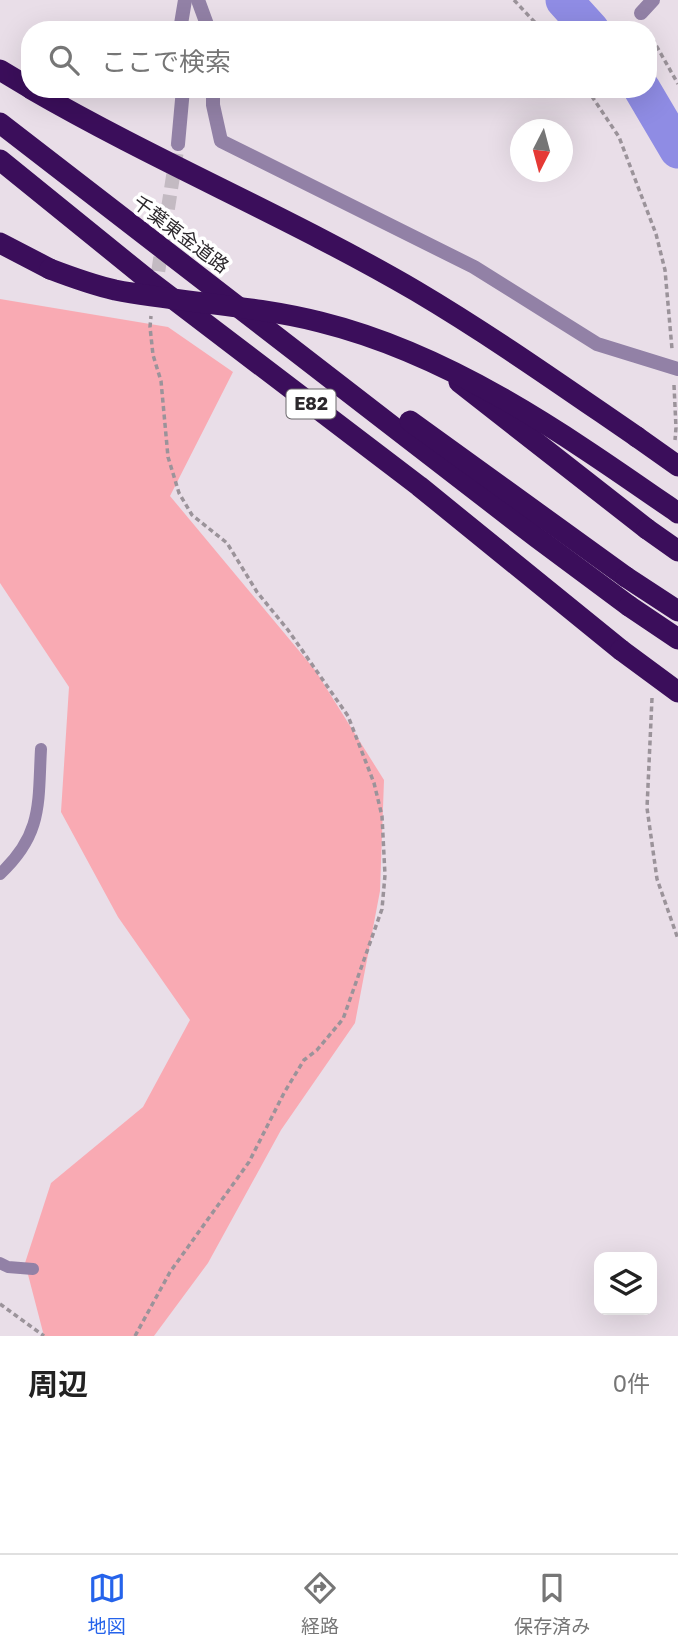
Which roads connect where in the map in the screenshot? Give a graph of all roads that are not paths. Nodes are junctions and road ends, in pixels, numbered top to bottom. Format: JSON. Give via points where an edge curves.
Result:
{"nodes":[{"id":1,"x":185,"y":0,"type":"edge"},
{"id":2,"x":198,"y":0,"type":"edge"},
{"id":3,"x":653,"y":0,"type":"edge"},
{"id":4,"x":641,"y":13,"type":"dead end"},
{"id":5,"x":182,"y":21,"type":"edge"},
{"id":6,"x":206,"y":21,"type":"edge"},
{"id":7,"x":0,"y":70,"type":"edge"},
{"id":8,"x":21,"y":83,"type":"edge"},
{"id":9,"x":46,"y":98,"type":"edge"},
{"id":10,"x":182,"y":98,"type":"edge"},
{"id":11,"x":213,"y":98,"type":"edge"},
{"id":12,"x":0,"y":123,"type":"edge"},
{"id":13,"x":178,"y":144,"type":"tunnel mouth"},
{"id":14,"x":0,"y":160,"type":"edge"},
{"id":15,"x":0,"y":243,"type":"edge"},
{"id":16,"x":436,"y":363,"type":"junction"},
{"id":17,"x":675,"y":367,"type":"edge"},
{"id":18,"x":335,"y":380,"type":"junction"},
{"id":19,"x":678,"y":466,"type":"edge"},
{"id":20,"x":678,"y":513,"type":"edge"},
{"id":21,"x":678,"y":551,"type":"edge"},
{"id":22,"x":678,"y":611,"type":"edge"},
{"id":23,"x":678,"y":639,"type":"edge"},
{"id":24,"x":678,"y":692,"type":"edge"},
{"id":25,"x":41,"y":749,"type":"dead end"},
{"id":26,"x":0,"y":874,"type":"edge"},
{"id":27,"x":0,"y":1263,"type":"edge"},
{"id":28,"x":33,"y":1269,"type":"dead end"}],
"edges":[{"from":1,"to":5,"type":"street"},
{"from":2,"to":6,"type":"street"},
{"from":3,"to":4,"type":"street"},
{"from":7,"to":8,"type":"highway"},
{"from":9,"to":19,"type":"highway","bridge":true,"via":[[416,291]]},
{"from":10,"to":13,"type":"street"},
{"from":11,"to":17,"type":"street","via":[[221,141],[474,267],[597,344]]},
{"from":12,"to":18,"type":"highway","name":"千葉東金道路","number":"E82"},
{"from":14,"to":24,"type":"highway","number":"E82","bridge":true},
{"from":15,"to":16,"type":"highway","bridge":true,"via":[[50,269],[115,290],[320,322]]},
{"from":16,"to":20,"type":"highway","bridge":true,"via":[[516,406]]},
{"from":16,"to":21,"type":"highway","bridge":true},
{"from":18,"to":22,"type":"highway","number":"E82","bridge":true,"via":[[384,402]]},
{"from":18,"to":23,"type":"highway","number":"E82","bridge":true,"via":[[536,537]]},
{"from":25,"to":26,"type":"lane","via":[[37,820],[22,851]]},
{"from":27,"to":28,"type":"lane"}]}
